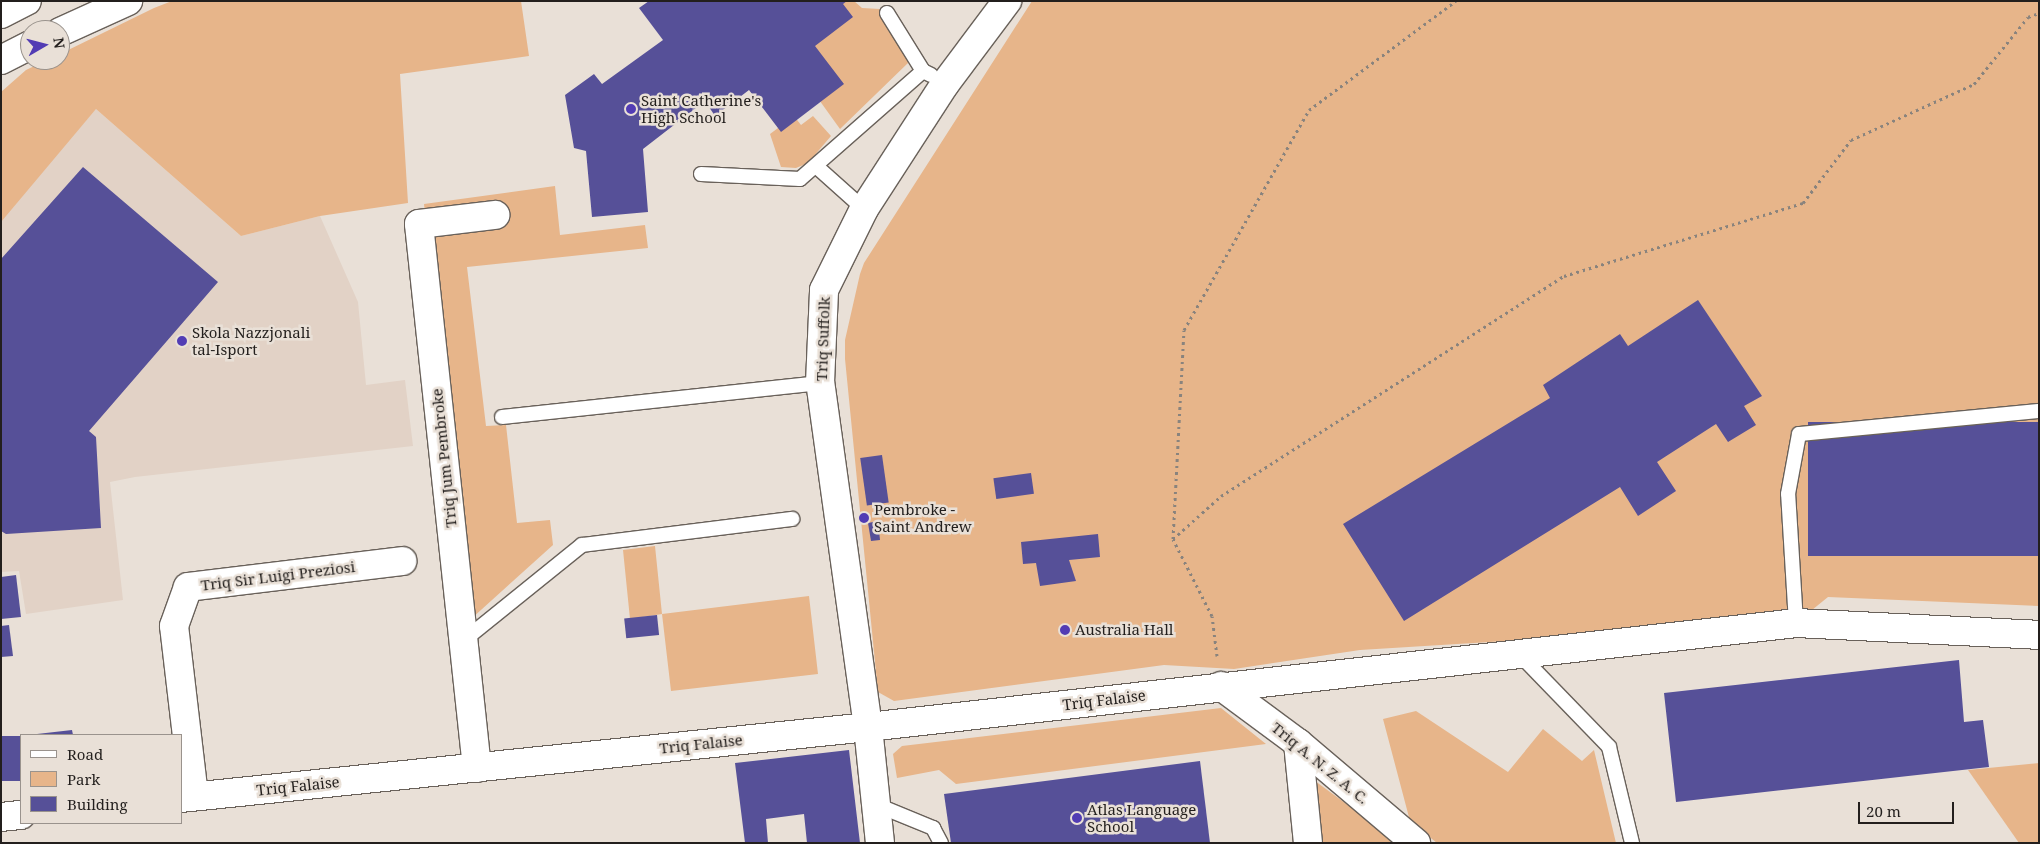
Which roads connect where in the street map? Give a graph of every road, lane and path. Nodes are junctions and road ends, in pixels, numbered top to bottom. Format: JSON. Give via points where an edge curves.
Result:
{"nodes":[{"id":1,"x":27,"y":1,"type":"edge"},
{"id":2,"x":128,"y":1,"type":"edge"},
{"id":3,"x":1007,"y":1,"type":"edge"},
{"id":4,"x":1456,"y":1,"type":"edge"},
{"id":5,"x":887,"y":13,"type":"dead end"},
{"id":6,"x":2039,"y":13,"type":"edge"},
{"id":7,"x":1,"y":14,"type":"edge"},
{"id":8,"x":70,"y":27,"type":"edge"},
{"id":9,"x":20,"y":50,"type":"edge"},
{"id":10,"x":1,"y":60,"type":"edge"},
{"id":11,"x":934,"y":78,"type":"junction"},
{"id":12,"x":817,"y":166,"type":"junction"},
{"id":13,"x":702,"y":174,"type":"dead end"},
{"id":14,"x":864,"y":209,"type":"junction"},
{"id":15,"x":495,"y":215,"type":"dead end"},
{"id":16,"x":820,"y":383,"type":"junction"},
{"id":17,"x":2039,"y":411,"type":"edge"},
{"id":18,"x":502,"y":417,"type":"dead end"},
{"id":19,"x":792,"y":519,"type":"dead end"},
{"id":20,"x":1173,"y":539,"type":"junction"},
{"id":21,"x":402,"y":561,"type":"dead end"},
{"id":22,"x":1796,"y":623,"type":"junction"},
{"id":23,"x":2039,"y":635,"type":"edge"},
{"id":24,"x":462,"y":641,"type":"junction"},
{"id":25,"x":1520,"y":655,"type":"junction"},
{"id":26,"x":1221,"y":686,"type":"junction"},
{"id":27,"x":868,"y":727,"type":"junction"},
{"id":28,"x":1298,"y":743,"type":"junction"},
{"id":29,"x":478,"y":768,"type":"junction"},
{"id":30,"x":187,"y":797,"type":"edge"},
{"id":31,"x":877,"y":805,"type":"junction"},
{"id":32,"x":20,"y":815,"type":"edge"},
{"id":33,"x":1,"y":818,"type":"edge"},
{"id":34,"x":880,"y":843,"type":"edge"},
{"id":35,"x":941,"y":843,"type":"edge"},
{"id":36,"x":1308,"y":843,"type":"edge"},
{"id":37,"x":1416,"y":843,"type":"edge"},
{"id":38,"x":1632,"y":843,"type":"edge"}],
"edges":[{"from":1,"to":7,"type":"main road"},
{"from":2,"to":8,"type":"main road"},
{"from":3,"to":11,"type":"main road","name":"Triq Suffolk"},
{"from":4,"to":20,"type":"path","via":[[1309,110],[1184,330]]},
{"from":5,"to":11,"type":"lane"},
{"from":6,"to":20,"type":"path","via":[[2028,17],[1974,84],[1851,140],[1803,203],[1564,276],[1221,496]]},
{"from":9,"to":10,"type":"main road"},
{"from":11,"to":12,"type":"lane"},
{"from":11,"to":14,"type":"main road","name":"Triq Suffolk"},
{"from":12,"to":13,"type":"lane","via":[[800,179]]},
{"from":12,"to":14,"type":"lane"},
{"from":14,"to":16,"type":"main road","name":"Triq Suffolk","via":[[824,290]]},
{"from":15,"to":24,"type":"main road","name":"Triq Jum Pembroke","via":[[419,224]]},
{"from":16,"to":18,"type":"lane"},
{"from":16,"to":27,"type":"main road","name":"Triq Suffolk"},
{"from":17,"to":22,"type":"lane","via":[[1799,434],[1788,494]]},
{"from":19,"to":24,"type":"lane","via":[[582,545]]},
{"from":20,"to":26,"type":"path","via":[[1212,616]]},
{"from":21,"to":30,"type":"main road","name":"Triq Sir Luigi Preziosi","via":[[188,587],[174,626]]},
{"from":22,"to":23,"type":"main road","name":"Triq Falaise"},
{"from":22,"to":25,"type":"main road","name":"Triq Falaise"},
{"from":24,"to":29,"type":"main road","name":"Triq Jum Pembroke"},
{"from":25,"to":26,"type":"main road","name":"Triq Falaise"},
{"from":25,"to":38,"type":"lane","via":[[1609,747]]},
{"from":26,"to":27,"type":"main road","name":"Triq Falaise"},
{"from":26,"to":28,"type":"main road","name":"Triq A. N. Z. A. C."},
{"from":27,"to":29,"type":"main road","name":"Triq Falaise"},
{"from":27,"to":31,"type":"main road","name":"Triq Suffolk"},
{"from":28,"to":36,"type":"main road"},
{"from":28,"to":37,"type":"main road","name":"Triq A. N. Z. A. C."},
{"from":29,"to":30,"type":"main road","name":"Triq Falaise"},
{"from":31,"to":34,"type":"main road","name":"Triq Suffolk"},
{"from":31,"to":35,"type":"lane","via":[[934,828]]},
{"from":32,"to":33,"type":"main road"}]}
